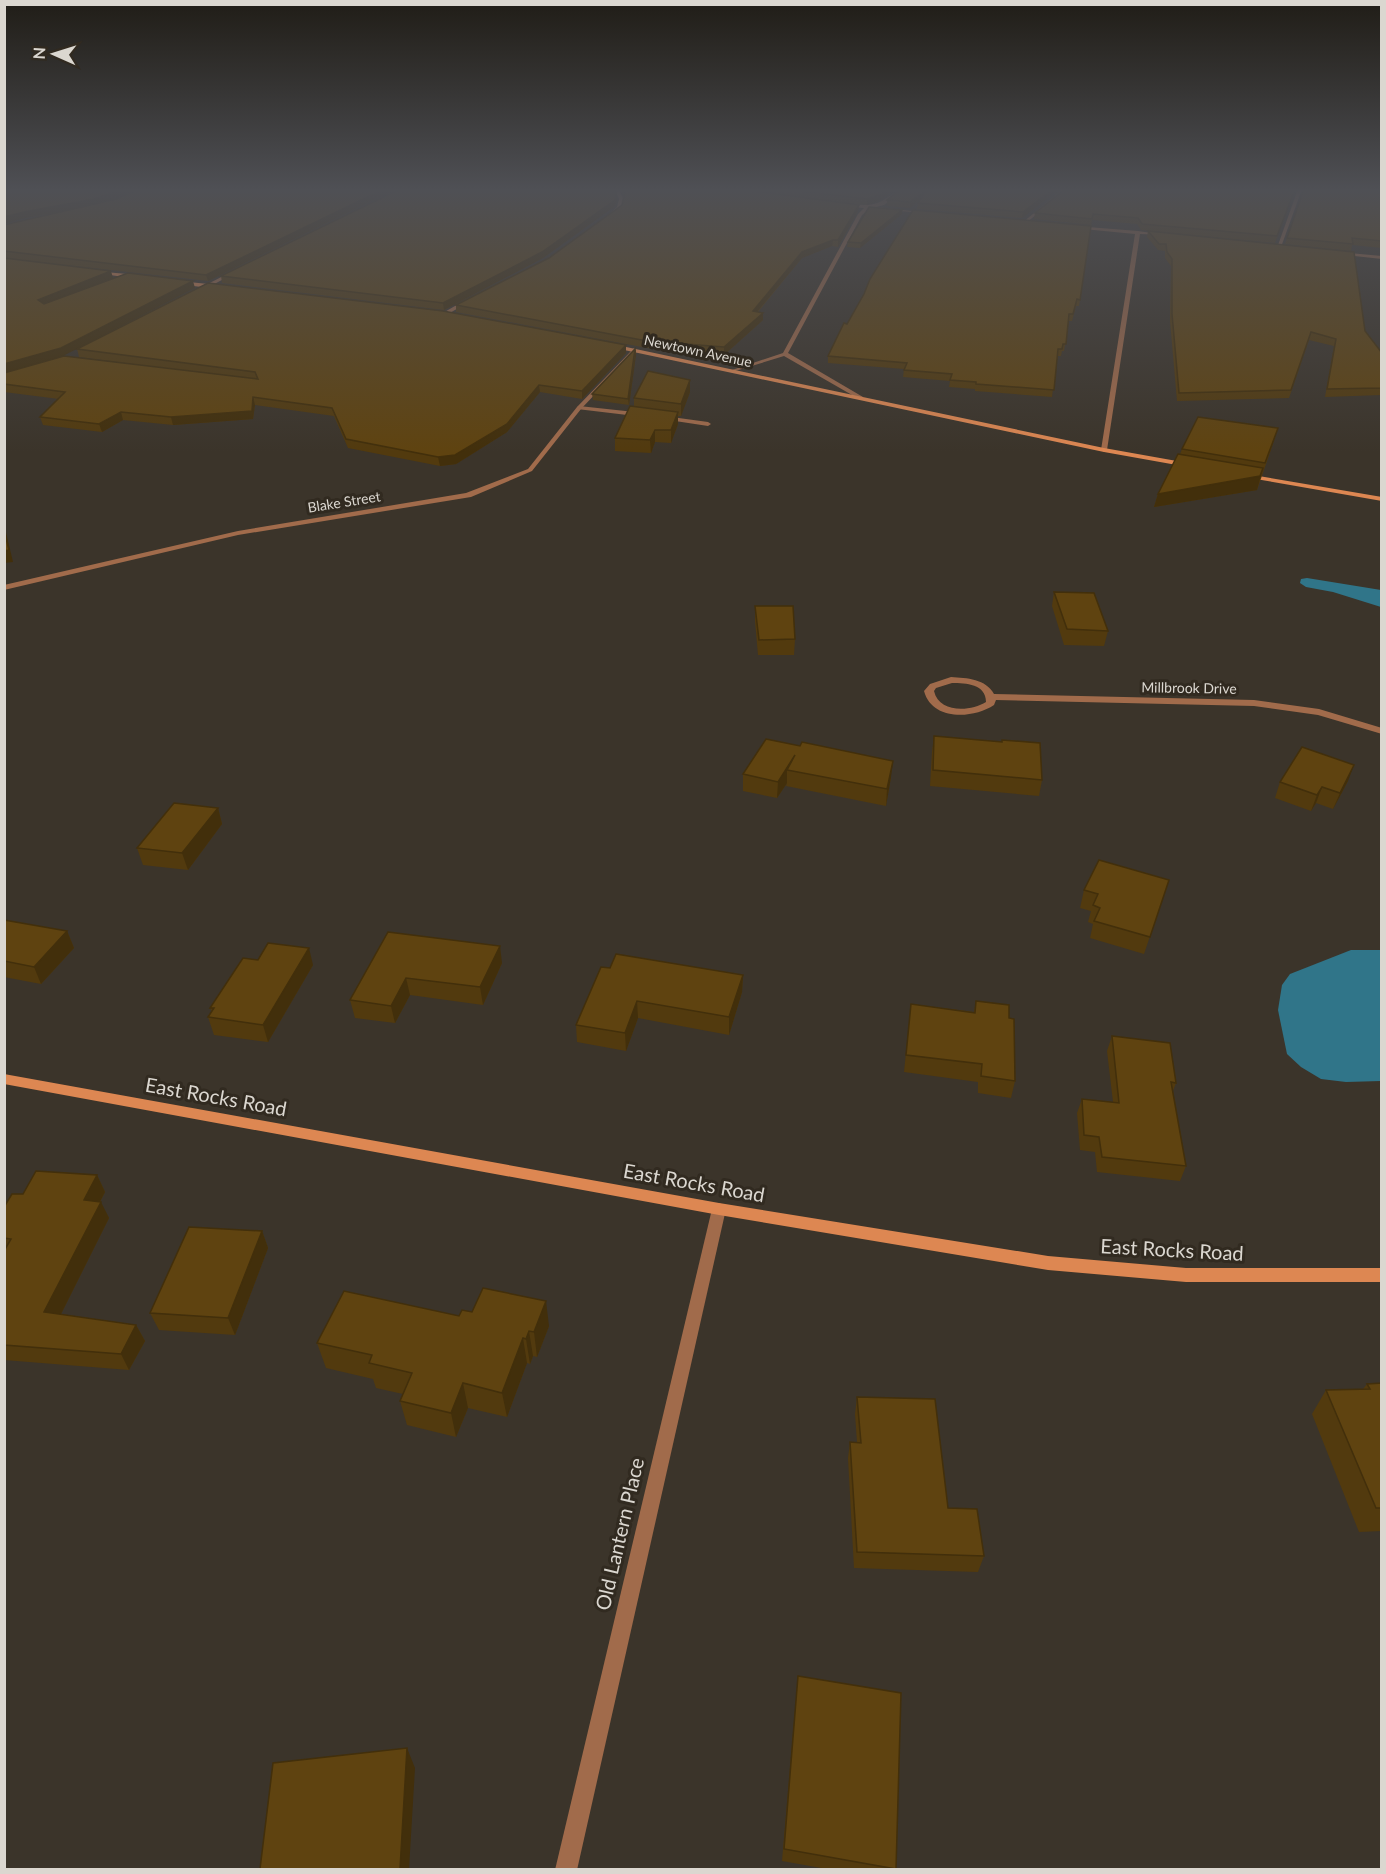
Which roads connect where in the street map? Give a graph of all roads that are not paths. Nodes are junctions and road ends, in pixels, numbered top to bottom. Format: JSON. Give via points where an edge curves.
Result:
{"nodes":[{"id":1,"x":127,"y":276,"type":"edge"},
{"id":2,"x":131,"y":276,"type":"edge"},
{"id":3,"x":227,"y":276,"type":"edge"},
{"id":4,"x":827,"y":276,"type":"edge"},
{"id":5,"x":1131,"y":276,"type":"edge"},
{"id":6,"x":150,"y":279,"type":"edge"},
{"id":7,"x":118,"y":280,"type":"edge"},
{"id":8,"x":173,"y":282,"type":"edge"},
{"id":9,"x":207,"y":286,"type":"junction"},
{"id":10,"x":230,"y":289,"type":"edge"},
{"id":11,"x":197,"y":291,"type":"edge"},
{"id":12,"x":474,"y":298,"type":"edge"},
{"id":13,"x":432,"y":312,"type":"edge"},
{"id":14,"x":444,"y":314,"type":"junction"},
{"id":15,"x":455,"y":316,"type":"edge"},
{"id":16,"x":601,"y":344,"type":"edge"},
{"id":17,"x":634,"y":350,"type":"junction"},
{"id":18,"x":785,"y":354,"type":"junction"},
{"id":19,"x":734,"y":371,"type":"junction"},
{"id":20,"x":861,"y":398,"type":"junction"},
{"id":21,"x":579,"y":408,"type":"junction"},
{"id":22,"x":708,"y":424,"type":"dead end"},
{"id":23,"x":1104,"y":450,"type":"junction"},
{"id":24,"x":1194,"y":466,"type":"edge"},
{"id":25,"x":1239,"y":474,"type":"edge"},
{"id":26,"x":1382,"y":500,"type":"edge"},
{"id":27,"x":6,"y":587,"type":"edge"},
{"id":28,"x":992,"y":697,"type":"junction"},
{"id":29,"x":1382,"y":731,"type":"edge"},
{"id":30,"x":4,"y":1079,"type":"edge"},
{"id":31,"x":718,"y":1209,"type":"junction"},
{"id":32,"x":1382,"y":1275,"type":"edge"},
{"id":33,"x":566,"y":1869,"type":"edge"}],
"edges":[{"from":1,"to":7,"type":"street"},
{"from":2,"to":6,"type":"main road"},
{"from":3,"to":9,"type":"street"},
{"from":4,"to":18,"type":"street"},
{"from":5,"to":23,"type":"street"},
{"from":8,"to":9,"type":"main road"},
{"from":9,"to":10,"type":"main road"},
{"from":9,"to":11,"type":"street"},
{"from":12,"to":14,"type":"street"},
{"from":13,"to":14,"type":"main road"},
{"from":14,"to":15,"type":"main road"},
{"from":16,"to":17,"type":"main road","name":"Newtown Avenue"},
{"from":17,"to":19,"type":"main road","name":"Newtown Avenue"},
{"from":17,"to":21,"type":"street","name":"Blake Street"},
{"from":18,"to":19,"type":"street"},
{"from":18,"to":20,"type":"street"},
{"from":19,"to":20,"type":"main road","name":"Newtown Avenue"},
{"from":20,"to":23,"type":"main road","name":"Newtown Avenue"},
{"from":21,"to":22,"type":"street"},
{"from":21,"to":27,"type":"street","name":"Blake Street","via":[[530,470],[468,495],[238,533]]},
{"from":23,"to":24,"type":"main road","name":"Newtown Avenue"},
{"from":25,"to":26,"type":"main road"},
{"from":28,"to":28,"type":"street","via":[[991,703],[978,711],[957,712],[938,705],[929,691],[941,682],[961,680],[981,686]]},
{"from":28,"to":29,"type":"street","name":"Millbrook Drive","via":[[1254,703],[1319,712]]},
{"from":30,"to":31,"type":"main road","name":"East Rocks Road"},
{"from":31,"to":32,"type":"main road","name":"East Rocks Road","via":[[1048,1263],[1186,1275]]},
{"from":31,"to":33,"type":"street","name":"Old Lantern Place"}]}
